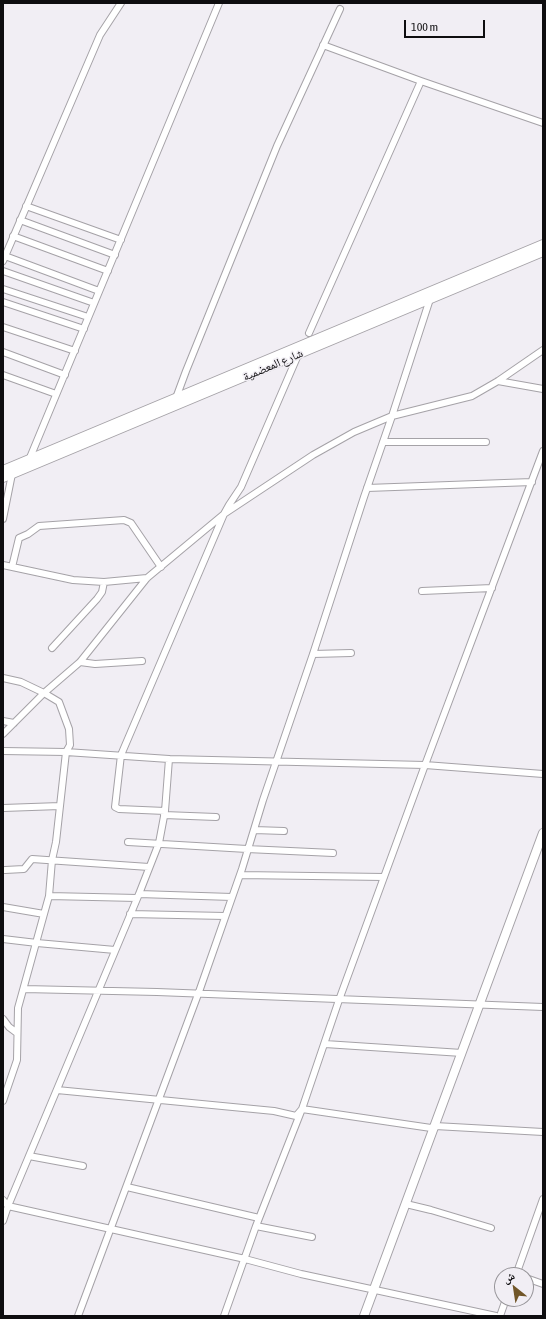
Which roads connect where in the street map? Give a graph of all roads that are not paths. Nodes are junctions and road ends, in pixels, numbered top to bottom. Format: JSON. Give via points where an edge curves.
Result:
{"nodes":[{"id":1,"x":121,"y":3,"type":"edge"},
{"id":2,"x":219,"y":3,"type":"edge"},
{"id":3,"x":340,"y":9,"type":"dead end"},
{"id":4,"x":323,"y":45,"type":"junction"},
{"id":5,"x":421,"y":81,"type":"junction"},
{"id":6,"x":543,"y":123,"type":"edge"},
{"id":7,"x":26,"y":206,"type":"junction"},
{"id":8,"x":20,"y":220,"type":"junction"},
{"id":9,"x":13,"y":236,"type":"junction"},
{"id":10,"x":120,"y":240,"type":"junction"},
{"id":11,"x":543,"y":244,"type":"edge"},
{"id":12,"x":543,"y":252,"type":"edge"},
{"id":13,"x":114,"y":254,"type":"junction"},
{"id":14,"x":4,"y":258,"type":"edge"},
{"id":15,"x":3,"y":271,"type":"edge"},
{"id":16,"x":108,"y":271,"type":"junction"},
{"id":17,"x":3,"y":289,"type":"edge"},
{"id":18,"x":99,"y":291,"type":"junction"},
{"id":19,"x":440,"y":291,"type":"junction"},
{"id":20,"x":430,"y":300,"type":"junction"},
{"id":21,"x":3,"y":302,"type":"edge"},
{"id":22,"x":94,"y":303,"type":"junction"},
{"id":23,"x":88,"y":317,"type":"junction"},
{"id":24,"x":3,"y":327,"type":"edge"},
{"id":25,"x":84,"y":329,"type":"junction"},
{"id":26,"x":308,"y":333,"type":"dead end"},
{"id":27,"x":543,"y":350,"type":"edge"},
{"id":28,"x":75,"y":351,"type":"junction"},
{"id":29,"x":3,"y":352,"type":"edge"},
{"id":30,"x":298,"y":355,"type":"junction"},
{"id":31,"x":3,"y":375,"type":"edge"},
{"id":32,"x":65,"y":375,"type":"junction"},
{"id":33,"x":498,"y":381,"type":"junction"},
{"id":34,"x":543,"y":389,"type":"edge"},
{"id":35,"x":56,"y":394,"type":"junction"},
{"id":36,"x":176,"y":398,"type":"junction"},
{"id":37,"x":392,"y":416,"type":"junction"},
{"id":38,"x":383,"y":442,"type":"junction"},
{"id":39,"x":486,"y":442,"type":"dead end"},
{"id":40,"x":543,"y":451,"type":"edge"},
{"id":41,"x":29,"y":460,"type":"junction"},
{"id":42,"x":3,"y":472,"type":"edge"},
{"id":43,"x":12,"y":474,"type":"junction"},
{"id":44,"x":532,"y":482,"type":"junction"},
{"id":45,"x":367,"y":488,"type":"junction"},
{"id":46,"x":224,"y":514,"type":"junction"},
{"id":47,"x":3,"y":519,"type":"edge"},
{"id":48,"x":3,"y":565,"type":"edge"},
{"id":49,"x":12,"y":567,"type":"junction"},
{"id":50,"x":161,"y":567,"type":"junction"},
{"id":51,"x":147,"y":578,"type":"junction"},
{"id":52,"x":104,"y":582,"type":"junction"},
{"id":53,"x":492,"y":588,"type":"junction"},
{"id":54,"x":422,"y":591,"type":"dead end"},
{"id":55,"x":52,"y":648,"type":"dead end"},
{"id":56,"x":351,"y":653,"type":"dead end"},
{"id":57,"x":313,"y":654,"type":"junction"},
{"id":58,"x":80,"y":662,"type":"junction"},
{"id":59,"x":142,"y":662,"type":"dead end"},
{"id":60,"x":3,"y":678,"type":"edge"},
{"id":61,"x":44,"y":693,"type":"junction"},
{"id":62,"x":3,"y":721,"type":"edge"},
{"id":63,"x":14,"y":723,"type":"junction"},
{"id":64,"x":3,"y":734,"type":"edge"},
{"id":65,"x":3,"y":751,"type":"edge"},
{"id":66,"x":66,"y":752,"type":"junction"},
{"id":67,"x":121,"y":755,"type":"junction"},
{"id":68,"x":169,"y":759,"type":"junction"},
{"id":69,"x":276,"y":762,"type":"junction"},
{"id":70,"x":425,"y":765,"type":"junction"},
{"id":71,"x":543,"y":774,"type":"edge"},
{"id":72,"x":60,"y":806,"type":"junction"},
{"id":73,"x":3,"y":808,"type":"edge"},
{"id":74,"x":165,"y":813,"type":"junction"},
{"id":75,"x":216,"y":817,"type":"dead end"},
{"id":76,"x":254,"y":830,"type":"junction"},
{"id":77,"x":284,"y":832,"type":"dead end"},
{"id":78,"x":543,"y":833,"type":"edge"},
{"id":79,"x":128,"y":842,"type":"dead end"},
{"id":80,"x":159,"y":844,"type":"junction"},
{"id":81,"x":247,"y":849,"type":"junction"},
{"id":82,"x":334,"y":853,"type":"dead end"},
{"id":83,"x":52,"y":860,"type":"junction"},
{"id":84,"x":149,"y":867,"type":"junction"},
{"id":85,"x":5,"y":870,"type":"dead end"},
{"id":86,"x":240,"y":875,"type":"junction"},
{"id":87,"x":384,"y":877,"type":"junction"},
{"id":88,"x":49,"y":896,"type":"junction"},
{"id":89,"x":138,"y":896,"type":"junction"},
{"id":90,"x":232,"y":897,"type":"junction"},
{"id":91,"x":3,"y":907,"type":"edge"},
{"id":92,"x":44,"y":914,"type":"junction"},
{"id":93,"x":130,"y":914,"type":"junction"},
{"id":94,"x":225,"y":916,"type":"junction"},
{"id":95,"x":3,"y":939,"type":"edge"},
{"id":96,"x":37,"y":943,"type":"junction"},
{"id":97,"x":115,"y":950,"type":"junction"},
{"id":98,"x":24,"y":989,"type":"junction"},
{"id":99,"x":99,"y":990,"type":"junction"},
{"id":100,"x":198,"y":994,"type":"junction"},
{"id":101,"x":339,"y":1000,"type":"junction"},
{"id":102,"x":480,"y":1005,"type":"junction"},
{"id":103,"x":543,"y":1007,"type":"edge"},
{"id":104,"x":3,"y":1019,"type":"edge"},
{"id":105,"x":17,"y":1033,"type":"junction"},
{"id":106,"x":325,"y":1044,"type":"junction"},
{"id":107,"x":462,"y":1053,"type":"junction"},
{"id":108,"x":57,"y":1090,"type":"junction"},
{"id":109,"x":3,"y":1101,"type":"edge"},
{"id":110,"x":158,"y":1101,"type":"junction"},
{"id":111,"x":302,"y":1109,"type":"junction"},
{"id":112,"x":435,"y":1126,"type":"junction"},
{"id":113,"x":543,"y":1132,"type":"edge"},
{"id":114,"x":29,"y":1156,"type":"junction"},
{"id":115,"x":83,"y":1166,"type":"dead end"},
{"id":116,"x":127,"y":1186,"type":"junction"},
{"id":117,"x":543,"y":1199,"type":"edge"},
{"id":118,"x":3,"y":1200,"type":"edge"},
{"id":119,"x":406,"y":1204,"type":"junction"},
{"id":120,"x":8,"y":1206,"type":"junction"},
{"id":121,"x":259,"y":1218,"type":"junction"},
{"id":122,"x":3,"y":1221,"type":"edge"},
{"id":123,"x":256,"y":1226,"type":"junction"},
{"id":124,"x":491,"y":1228,"type":"dead end"},
{"id":125,"x":110,"y":1229,"type":"junction"},
{"id":126,"x":312,"y":1237,"type":"dead end"},
{"id":127,"x":245,"y":1260,"type":"junction"},
{"id":128,"x":519,"y":1267,"type":"edge"},
{"id":129,"x":374,"y":1289,"type":"junction"},
{"id":130,"x":78,"y":1316,"type":"edge"},
{"id":131,"x":224,"y":1316,"type":"edge"},
{"id":132,"x":364,"y":1316,"type":"edge"},
{"id":133,"x":496,"y":1316,"type":"edge"}],
"edges":[{"from":1,"to":7,"type":"street","via":[[100,35]]},
{"from":2,"to":10,"type":"street"},
{"from":3,"to":4,"type":"street"},
{"from":4,"to":5,"type":"street"},
{"from":4,"to":36,"type":"street","via":[[277,146]]},
{"from":5,"to":6,"type":"street"},
{"from":5,"to":26,"type":"street"},
{"from":7,"to":8,"type":"street"},
{"from":7,"to":10,"type":"street"},
{"from":8,"to":9,"type":"street"},
{"from":8,"to":13,"type":"street"},
{"from":9,"to":14,"type":"street"},
{"from":9,"to":16,"type":"street"},
{"from":10,"to":13,"type":"street"},
{"from":11,"to":19,"type":"main road","name":"شارع المعضمية"},
{"from":12,"to":19,"type":"main road","name":"شارع المعضمية"},
{"from":13,"to":16,"type":"street"},
{"from":14,"to":18,"type":"street"},
{"from":15,"to":22,"type":"street"},
{"from":16,"to":18,"type":"street"},
{"from":17,"to":23,"type":"street"},
{"from":18,"to":22,"type":"street"},
{"from":19,"to":20,"type":"main road","name":"شارع المعضمية"},
{"from":19,"to":36,"type":"main road","name":"شارع المعضمية"},
{"from":20,"to":30,"type":"main road","name":"شارع المعضمية"},
{"from":20,"to":37,"type":"street"},
{"from":21,"to":25,"type":"street"},
{"from":22,"to":23,"type":"street"},
{"from":23,"to":25,"type":"street"},
{"from":24,"to":28,"type":"street"},
{"from":25,"to":28,"type":"street"},
{"from":27,"to":33,"type":"street"},
{"from":28,"to":32,"type":"street"},
{"from":29,"to":32,"type":"street"},
{"from":30,"to":43,"type":"main road","name":"شارع المعضمية"},
{"from":30,"to":46,"type":"street","via":[[241,487]]},
{"from":31,"to":35,"type":"street"},
{"from":32,"to":35,"type":"street"},
{"from":33,"to":34,"type":"street"},
{"from":33,"to":37,"type":"street","via":[[472,396]]},
{"from":35,"to":41,"type":"street"},
{"from":36,"to":41,"type":"main road","name":"شارع المعضمية"},
{"from":37,"to":38,"type":"street"},
{"from":37,"to":46,"type":"street","via":[[354,432],[313,454]]},
{"from":38,"to":39,"type":"street"},
{"from":38,"to":45,"type":"street"},
{"from":40,"to":44,"type":"street"},
{"from":41,"to":42,"type":"main road","name":"شارع المعضمية"},
{"from":42,"to":43,"type":"main road","name":"شارع المعضمية"},
{"from":43,"to":47,"type":"street"},
{"from":44,"to":45,"type":"street"},
{"from":44,"to":53,"type":"street"},
{"from":45,"to":57,"type":"street"},
{"from":46,"to":50,"type":"street"},
{"from":46,"to":67,"type":"street"},
{"from":48,"to":49,"type":"street"},
{"from":49,"to":50,"type":"street","via":[[19,538],[39,526],[124,520],[131,523]]},
{"from":49,"to":52,"type":"street","via":[[73,580]]},
{"from":50,"to":51,"type":"street"},
{"from":51,"to":52,"type":"street"},
{"from":51,"to":58,"type":"street"},
{"from":52,"to":55,"type":"street","via":[[97,599]]},
{"from":53,"to":54,"type":"street"},
{"from":53,"to":70,"type":"street"},
{"from":56,"to":57,"type":"street"},
{"from":57,"to":69,"type":"street"},
{"from":58,"to":59,"type":"street"},
{"from":58,"to":61,"type":"street"},
{"from":60,"to":61,"type":"street","via":[[21,682]]},
{"from":61,"to":63,"type":"street"},
{"from":61,"to":66,"type":"street","via":[[58,702],[69,729],[70,745]]},
{"from":62,"to":63,"type":"street"},
{"from":63,"to":64,"type":"street"},
{"from":65,"to":66,"type":"street"},
{"from":66,"to":67,"type":"street"},
{"from":66,"to":72,"type":"street"},
{"from":67,"to":68,"type":"street"},
{"from":67,"to":74,"type":"street","via":[[115,807],[119,810]]},
{"from":68,"to":69,"type":"street"},
{"from":68,"to":74,"type":"street"},
{"from":69,"to":70,"type":"street"},
{"from":69,"to":76,"type":"street"},
{"from":70,"to":71,"type":"street"},
{"from":70,"to":87,"type":"street"},
{"from":72,"to":73,"type":"street"},
{"from":72,"to":83,"type":"street"},
{"from":74,"to":75,"type":"street"},
{"from":74,"to":80,"type":"street"},
{"from":76,"to":77,"type":"street"},
{"from":76,"to":81,"type":"street"},
{"from":78,"to":102,"type":"main road"},
{"from":79,"to":80,"type":"street"},
{"from":80,"to":81,"type":"street"},
{"from":80,"to":84,"type":"street"},
{"from":81,"to":82,"type":"street"},
{"from":81,"to":86,"type":"street"},
{"from":83,"to":84,"type":"street"},
{"from":83,"to":85,"type":"street","via":[[32,859],[24,869]]},
{"from":83,"to":88,"type":"street"},
{"from":84,"to":89,"type":"street"},
{"from":86,"to":87,"type":"street"},
{"from":86,"to":90,"type":"street"},
{"from":87,"to":101,"type":"street"},
{"from":88,"to":89,"type":"street"},
{"from":88,"to":92,"type":"street"},
{"from":89,"to":90,"type":"street"},
{"from":89,"to":93,"type":"street"},
{"from":90,"to":94,"type":"street"},
{"from":91,"to":92,"type":"street"},
{"from":92,"to":96,"type":"street"},
{"from":93,"to":94,"type":"street"},
{"from":93,"to":97,"type":"street"},
{"from":94,"to":100,"type":"street"},
{"from":95,"to":96,"type":"street"},
{"from":96,"to":97,"type":"street"},
{"from":96,"to":98,"type":"street"},
{"from":97,"to":99,"type":"street"},
{"from":98,"to":99,"type":"street"},
{"from":98,"to":105,"type":"street","via":[[18,1008]]},
{"from":99,"to":100,"type":"street"},
{"from":99,"to":108,"type":"street"},
{"from":100,"to":101,"type":"street"},
{"from":100,"to":110,"type":"street"},
{"from":101,"to":102,"type":"street"},
{"from":101,"to":106,"type":"street"},
{"from":102,"to":103,"type":"street"},
{"from":102,"to":107,"type":"main road"},
{"from":104,"to":105,"type":"street","via":[[8,1027]]},
{"from":105,"to":109,"type":"street","via":[[16,1060]]},
{"from":106,"to":107,"type":"street"},
{"from":106,"to":111,"type":"street"},
{"from":107,"to":112,"type":"main road"},
{"from":108,"to":110,"type":"street"},
{"from":108,"to":114,"type":"street"},
{"from":110,"to":111,"type":"street","via":[[274,1111],[296,1116]]},
{"from":110,"to":116,"type":"street"},
{"from":111,"to":112,"type":"street","via":[[432,1128]]},
{"from":111,"to":121,"type":"street"},
{"from":112,"to":113,"type":"street"},
{"from":112,"to":119,"type":"main road"},
{"from":114,"to":115,"type":"street"},
{"from":114,"to":120,"type":"street"},
{"from":116,"to":121,"type":"street"},
{"from":116,"to":125,"type":"street"},
{"from":117,"to":128,"type":"street"},
{"from":118,"to":120,"type":"street"},
{"from":119,"to":124,"type":"street"},
{"from":119,"to":129,"type":"main road"},
{"from":120,"to":122,"type":"street"},
{"from":120,"to":125,"type":"street"},
{"from":121,"to":123,"type":"street"},
{"from":123,"to":126,"type":"street"},
{"from":123,"to":127,"type":"street"},
{"from":125,"to":127,"type":"street"},
{"from":125,"to":130,"type":"street"},
{"from":127,"to":129,"type":"street"},
{"from":127,"to":131,"type":"street"},
{"from":129,"to":132,"type":"main road"},
{"from":129,"to":133,"type":"street"}]}
